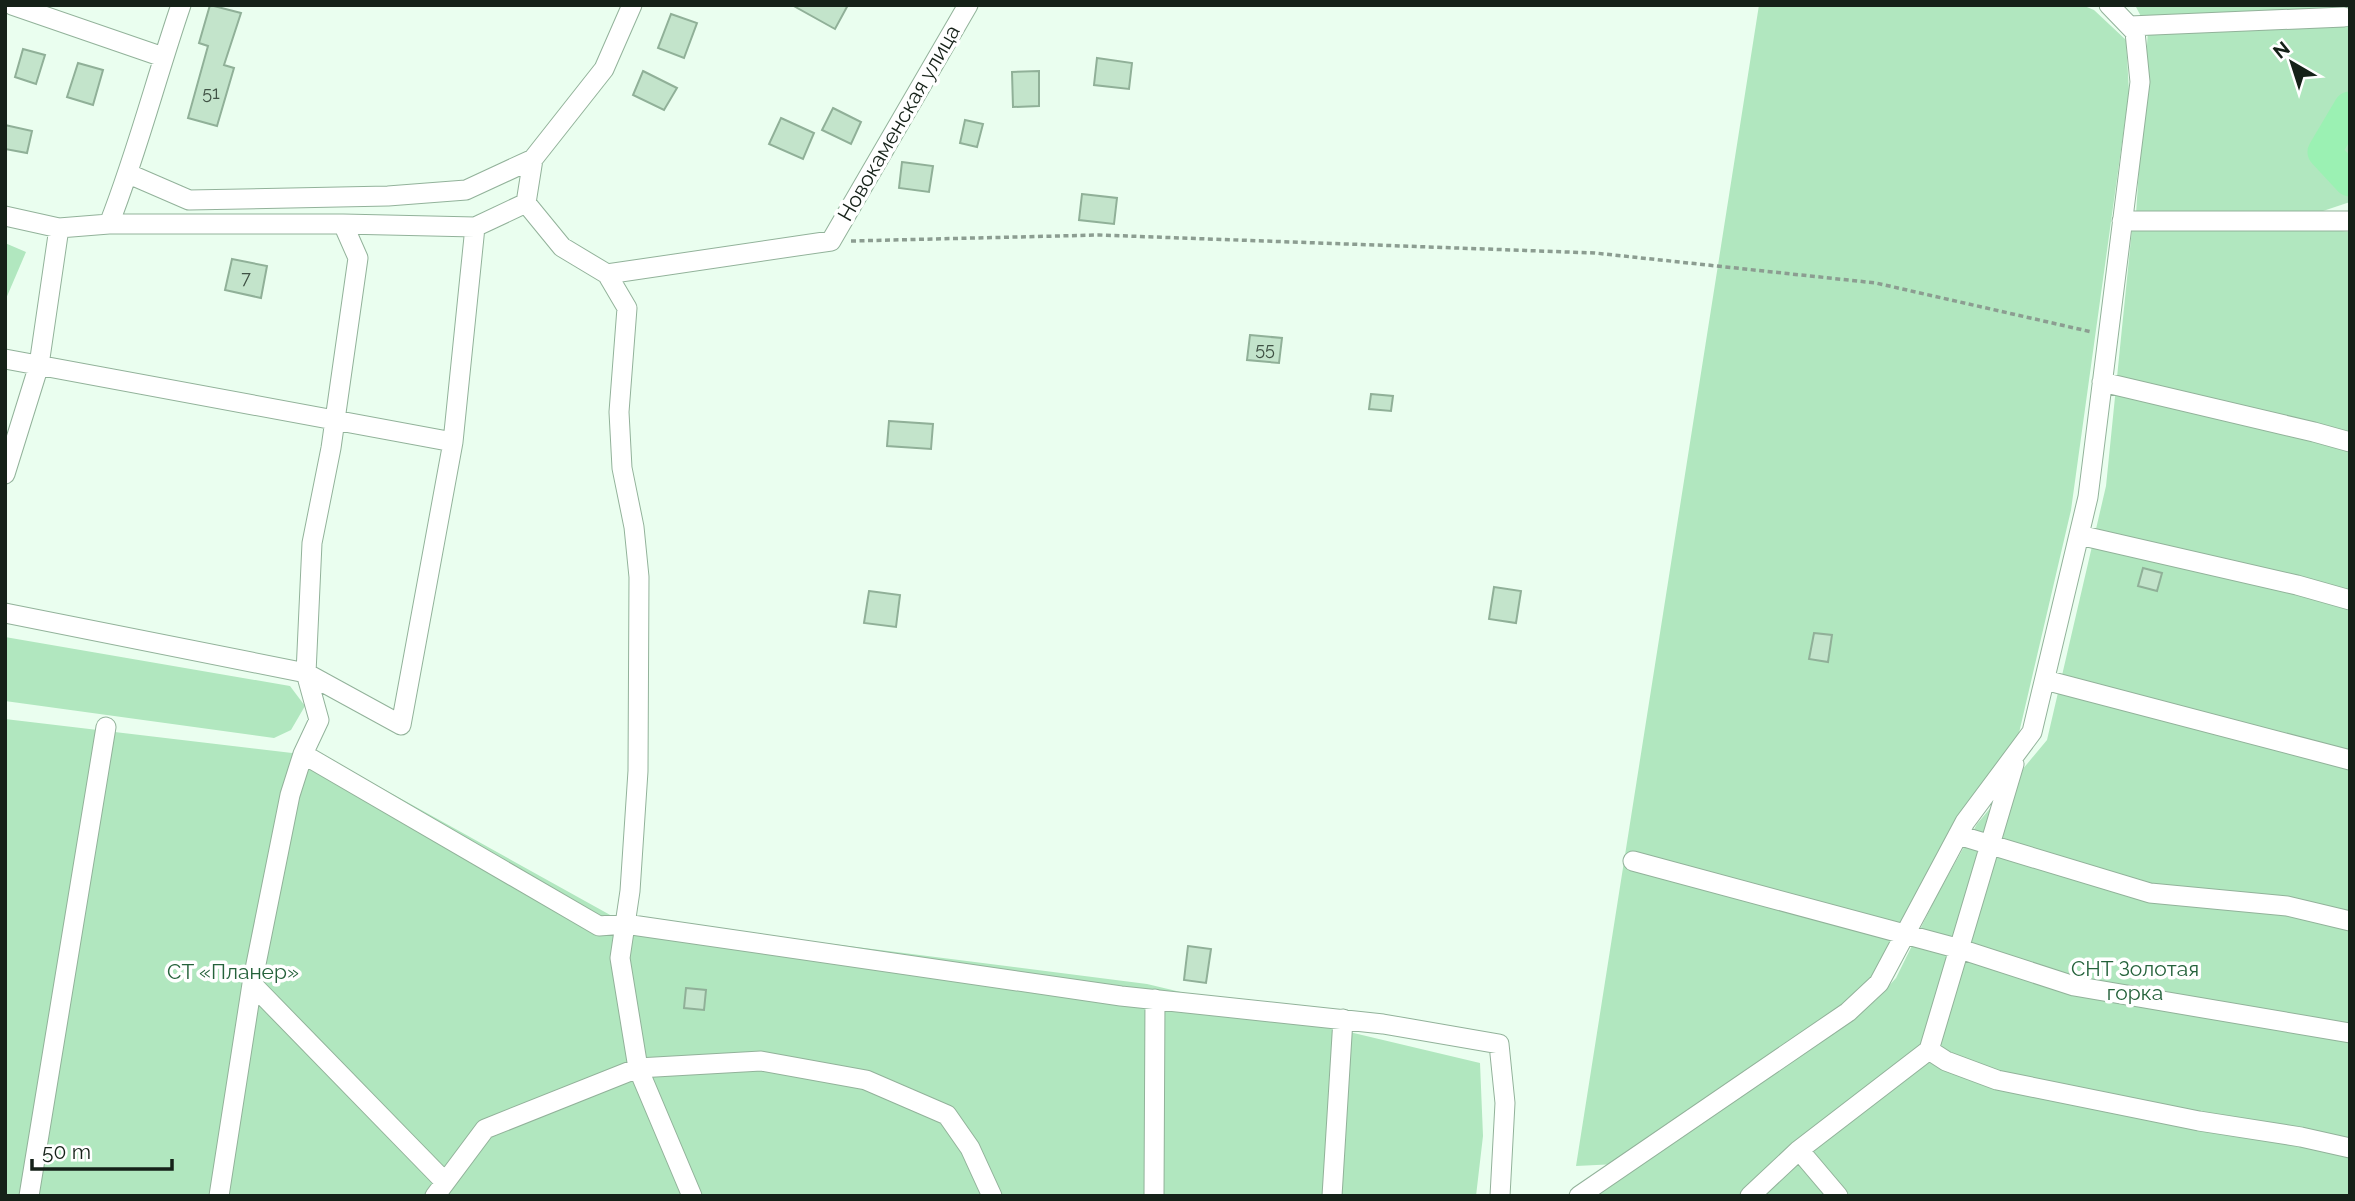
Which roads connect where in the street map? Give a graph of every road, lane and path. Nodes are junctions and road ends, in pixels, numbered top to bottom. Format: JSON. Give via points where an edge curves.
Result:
{"nodes":[{"id":1,"x":12,"y":5,"type":"edge"},
{"id":2,"x":181,"y":5,"type":"edge"},
{"id":3,"x":632,"y":5,"type":"edge"},
{"id":4,"x":968,"y":5,"type":"edge"},
{"id":5,"x":2109,"y":5,"type":"edge"},
{"id":6,"x":2344,"y":17,"type":"dead end"},
{"id":7,"x":2130,"y":26,"type":"junction"},
{"id":8,"x":163,"y":57,"type":"junction"},
{"id":9,"x":533,"y":159,"type":"junction"},
{"id":10,"x":129,"y":174,"type":"junction"},
{"id":11,"x":526,"y":203,"type":"junction"},
{"id":12,"x":5,"y":216,"type":"edge"},
{"id":13,"x":2122,"y":221,"type":"junction"},
{"id":14,"x":2350,"y":221,"type":"edge"},
{"id":15,"x":109,"y":224,"type":"junction"},
{"id":16,"x":343,"y":224,"type":"junction"},
{"id":17,"x":475,"y":227,"type":"junction"},
{"id":18,"x":60,"y":229,"type":"junction"},
{"id":19,"x":831,"y":241,"type":"junction"},
{"id":20,"x":607,"y":274,"type":"junction"},
{"id":21,"x":2108,"y":336,"type":"junction"},
{"id":22,"x":5,"y":359,"type":"edge"},
{"id":23,"x":39,"y":365,"type":"junction"},
{"id":24,"x":2102,"y":382,"type":"junction"},
{"id":25,"x":335,"y":419,"type":"junction"},
{"id":26,"x":453,"y":442,"type":"junction"},
{"id":27,"x":2350,"y":442,"type":"edge"},
{"id":28,"x":5,"y":474,"type":"edge"},
{"id":29,"x":2079,"y":535,"type":"junction"},
{"id":30,"x":2350,"y":600,"type":"edge"},
{"id":31,"x":5,"y":612,"type":"edge"},
{"id":32,"x":306,"y":673,"type":"junction"},
{"id":33,"x":2045,"y":680,"type":"junction"},
{"id":34,"x":106,"y":727,"type":"dead end"},
{"id":35,"x":2017,"y":753,"type":"junction"},
{"id":36,"x":303,"y":754,"type":"junction"},
{"id":37,"x":2350,"y":760,"type":"edge"},
{"id":38,"x":1958,"y":835,"type":"junction"},
{"id":39,"x":1991,"y":844,"type":"junction"},
{"id":40,"x":1633,"y":861,"type":"dead end"},
{"id":41,"x":2350,"y":922,"type":"edge"},
{"id":42,"x":625,"y":925,"type":"junction"},
{"id":43,"x":1905,"y":935,"type":"junction"},
{"id":44,"x":1959,"y":949,"type":"junction"},
{"id":45,"x":252,"y":984,"type":"junction"},
{"id":46,"x":1155,"y":999,"type":"junction"},
{"id":47,"x":1343,"y":1019,"type":"junction"},
{"id":48,"x":2350,"y":1033,"type":"edge"},
{"id":49,"x":1929,"y":1050,"type":"junction"},
{"id":50,"x":638,"y":1068,"type":"junction"},
{"id":51,"x":2350,"y":1148,"type":"edge"},
{"id":52,"x":1799,"y":1150,"type":"junction"},
{"id":53,"x":440,"y":1189,"type":"edge"},
{"id":54,"x":29,"y":1196,"type":"edge"},
{"id":55,"x":219,"y":1196,"type":"edge"},
{"id":56,"x":692,"y":1196,"type":"edge"},
{"id":57,"x":992,"y":1196,"type":"edge"},
{"id":58,"x":1154,"y":1196,"type":"edge"},
{"id":59,"x":1332,"y":1196,"type":"edge"},
{"id":60,"x":1500,"y":1196,"type":"edge"},
{"id":61,"x":1579,"y":1196,"type":"edge"},
{"id":62,"x":1750,"y":1196,"type":"edge"},
{"id":63,"x":1838,"y":1196,"type":"edge"}],
"edges":[{"from":1,"to":8,"type":"street"},
{"from":2,"to":8,"type":"street"},
{"from":3,"to":9,"type":"street","via":[[604,69]]},
{"from":4,"to":19,"type":"street","name":"Новокаменская улица"},
{"from":5,"to":7,"type":"street"},
{"from":6,"to":7,"type":"street"},
{"from":7,"to":13,"type":"street","via":[[2135,32],[2140,82]]},
{"from":8,"to":10,"type":"street"},
{"from":9,"to":10,"type":"street","via":[[466,190],[388,197],[189,200]]},
{"from":9,"to":11,"type":"street"},
{"from":10,"to":15,"type":"street"},
{"from":11,"to":17,"type":"street"},
{"from":11,"to":20,"type":"street","via":[[562,247]]},
{"from":12,"to":18,"type":"street"},
{"from":13,"to":14,"type":"street"},
{"from":13,"to":21,"type":"street"},
{"from":15,"to":16,"type":"street"},
{"from":15,"to":18,"type":"street"},
{"from":16,"to":17,"type":"street"},
{"from":16,"to":25,"type":"street","via":[[358,258]]},
{"from":17,"to":26,"type":"street"},
{"from":18,"to":23,"type":"street"},
{"from":19,"to":20,"type":"street"},
{"from":19,"to":21,"type":"path","via":[[1099,235],[1595,253],[1876,283]]},
{"from":20,"to":42,"type":"street","via":[[627,307],[619,412],[622,468],[639,577],[638,771]]},
{"from":21,"to":24,"type":"street"},
{"from":22,"to":23,"type":"street"},
{"from":23,"to":25,"type":"street"},
{"from":23,"to":28,"type":"street"},
{"from":24,"to":27,"type":"street"},
{"from":24,"to":29,"type":"street"},
{"from":25,"to":26,"type":"street"},
{"from":25,"to":32,"type":"street","via":[[312,543]]},
{"from":26,"to":32,"type":"street","via":[[401,725]]},
{"from":29,"to":30,"type":"street"},
{"from":29,"to":33,"type":"street"},
{"from":31,"to":32,"type":"street"},
{"from":32,"to":36,"type":"street","via":[[319,720]]},
{"from":33,"to":35,"type":"street","via":[[2032,732]]},
{"from":33,"to":37,"type":"street"},
{"from":34,"to":54,"type":"street"},
{"from":35,"to":38,"type":"street"},
{"from":35,"to":39,"type":"street"},
{"from":36,"to":42,"type":"street","via":[[599,926]]},
{"from":36,"to":45,"type":"street","via":[[290,795]]},
{"from":38,"to":39,"type":"street"},
{"from":38,"to":43,"type":"street"},
{"from":39,"to":41,"type":"street","via":[[2150,893],[2287,906]]},
{"from":39,"to":44,"type":"street"},
{"from":40,"to":43,"type":"street"},
{"from":42,"to":46,"type":"street"},
{"from":42,"to":50,"type":"street","via":[[620,958]]},
{"from":43,"to":44,"type":"street"},
{"from":43,"to":61,"type":"street","via":[[1879,983],[1847,1012]]},
{"from":44,"to":48,"type":"street","via":[[2074,986]]},
{"from":44,"to":49,"type":"street"},
{"from":45,"to":53,"type":"street"},
{"from":45,"to":55,"type":"street"},
{"from":46,"to":47,"type":"street"},
{"from":46,"to":58,"type":"street"},
{"from":47,"to":59,"type":"street"},
{"from":47,"to":60,"type":"street","via":[[1499,1044],[1506,1104]]},
{"from":49,"to":51,"type":"street","via":[[1997,1080]]},
{"from":49,"to":52,"type":"street"},
{"from":50,"to":53,"type":"street","via":[[485,1129]]},
{"from":50,"to":56,"type":"street"},
{"from":50,"to":57,"type":"street","via":[[761,1061],[866,1080],[947,1115],[970,1148]]},
{"from":52,"to":62,"type":"street"},
{"from":52,"to":63,"type":"street"}]}
